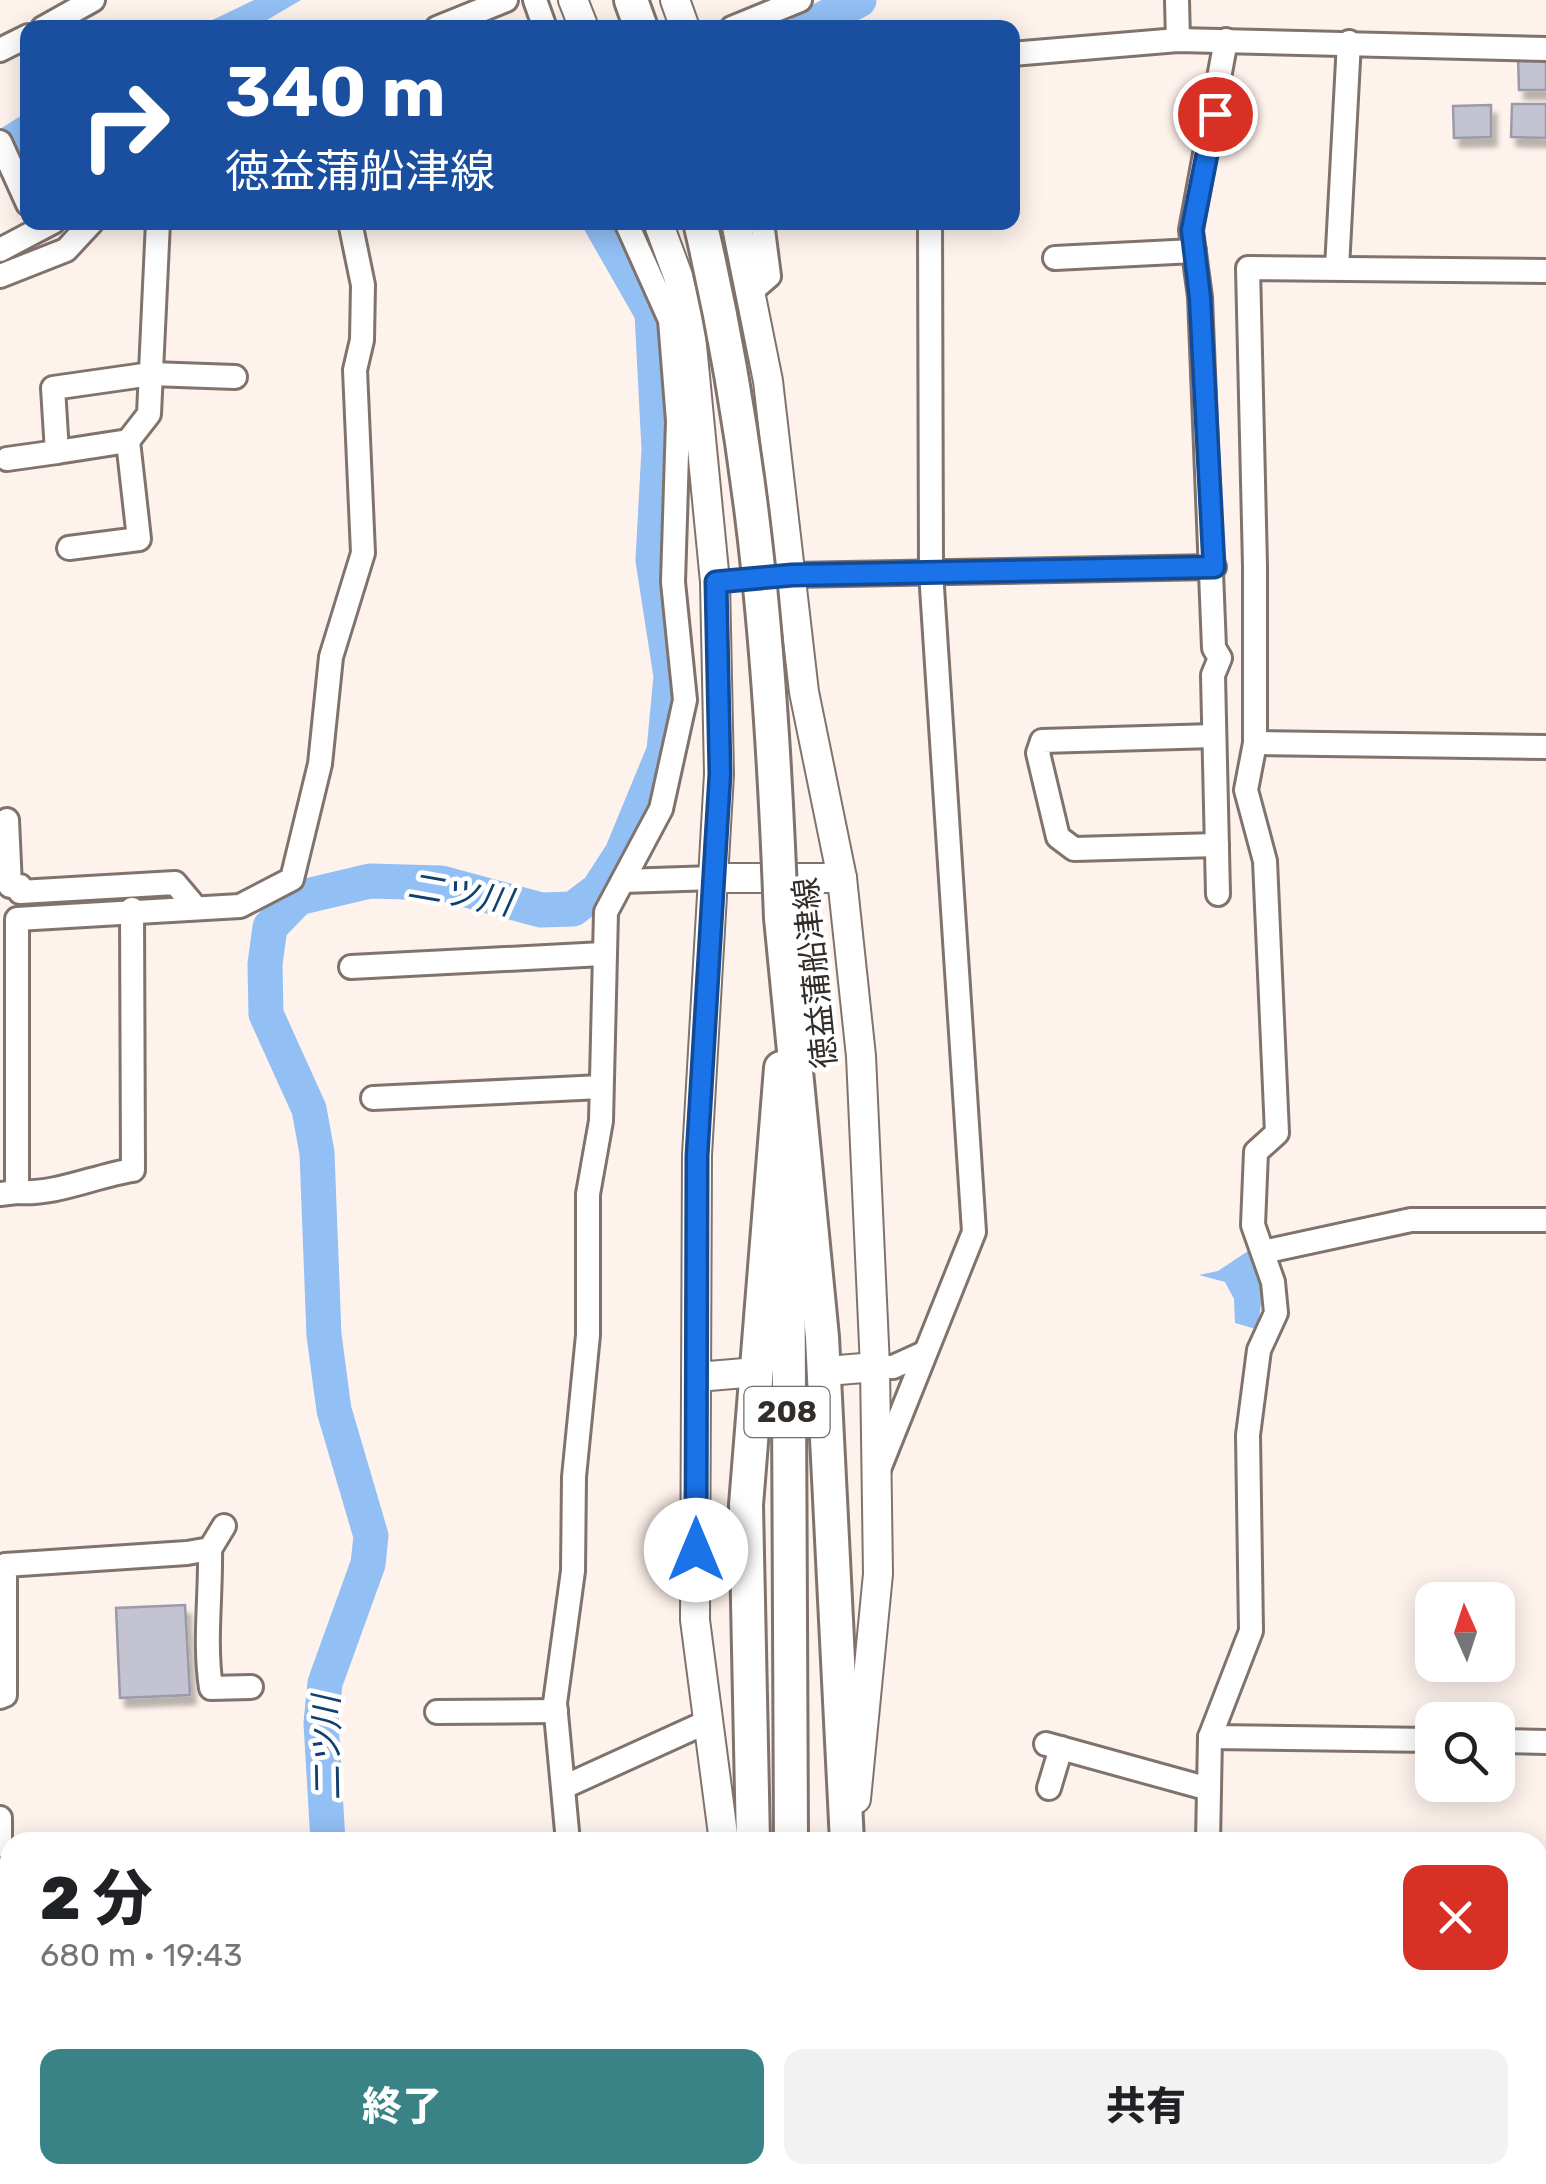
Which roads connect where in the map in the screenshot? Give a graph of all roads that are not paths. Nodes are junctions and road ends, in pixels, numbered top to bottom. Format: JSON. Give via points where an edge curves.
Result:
{"nodes":[{"id":1,"x":93,"y":0,"type":"edge"},
{"id":2,"x":506,"y":0,"type":"edge"},
{"id":3,"x":800,"y":0,"type":"edge"},
{"id":4,"x":1177,"y":0,"type":"edge"},
{"id":5,"x":58,"y":20,"type":"edge"},
{"id":6,"x":457,"y":20,"type":"edge"},
{"id":7,"x":754,"y":20,"type":"edge"},
{"id":8,"x":1178,"y":40,"type":"junction"},
{"id":9,"x":1226,"y":40,"type":"junction"},
{"id":10,"x":1349,"y":42,"type":"junction"},
{"id":11,"x":1546,"y":49,"type":"edge"},
{"id":12,"x":1020,"y":53,"type":"edge"},
{"id":13,"x":0,"y":142,"type":"edge"},
{"id":14,"x":20,"y":186,"type":"edge"},
{"id":15,"x":34,"y":230,"type":"edge"},
{"id":16,"x":85,"y":230,"type":"edge"},
{"id":17,"x":158,"y":230,"type":"edge"},
{"id":18,"x":352,"y":230,"type":"edge"},
{"id":19,"x":630,"y":230,"type":"edge"},
{"id":20,"x":661,"y":230,"type":"edge"},
{"id":21,"x":702,"y":230,"type":"edge"},
{"id":22,"x":713,"y":230,"type":"edge"},
{"id":23,"x":737,"y":230,"type":"edge"},
{"id":24,"x":763,"y":230,"type":"edge"},
{"id":25,"x":930,"y":230,"type":"edge"},
{"id":26,"x":0,"y":250,"type":"edge"},
{"id":27,"x":1194,"y":251,"type":"junction"},
{"id":28,"x":1056,"y":258,"type":"dead end"},
{"id":29,"x":1336,"y":268,"type":"junction"},
{"id":30,"x":1546,"y":271,"type":"edge"},
{"id":31,"x":0,"y":276,"type":"edge"},
{"id":32,"x":748,"y":294,"type":"junction"},
{"id":33,"x":150,"y":374,"type":"junction"},
{"id":34,"x":235,"y":378,"type":"dead end"},
{"id":35,"x":128,"y":441,"type":"junction"},
{"id":36,"x":58,"y":452,"type":"junction"},
{"id":37,"x":7,"y":459,"type":"dead end"},
{"id":38,"x":69,"y":548,"type":"dead end"},
{"id":39,"x":1214,"y":567,"type":"junction"},
{"id":40,"x":930,"y":572,"type":"junction"},
{"id":41,"x":792,"y":575,"type":"junction"},
{"id":42,"x":672,"y":582,"type":"junction"},
{"id":43,"x":716,"y":582,"type":"junction"},
{"id":44,"x":1214,"y":736,"type":"junction"},
{"id":45,"x":1255,"y":743,"type":"junction"},
{"id":46,"x":1546,"y":747,"type":"edge"},
{"id":47,"x":7,"y":820,"type":"dead end"},
{"id":48,"x":1216,"y":845,"type":"junction"},
{"id":49,"x":714,"y":878,"type":"junction"},
{"id":50,"x":842,"y":878,"type":"junction"},
{"id":51,"x":623,"y":881,"type":"junction"},
{"id":52,"x":1218,"y":894,"type":"dead end"},
{"id":53,"x":196,"y":908,"type":"junction"},
{"id":54,"x":132,"y":910,"type":"junction"},
{"id":55,"x":786,"y":918,"type":"junction"},
{"id":56,"x":604,"y":954,"type":"junction"},
{"id":57,"x":350,"y":967,"type":"dead end"},
{"id":58,"x":788,"y":982,"type":"junction"},
{"id":59,"x":601,"y":1087,"type":"junction"},
{"id":60,"x":373,"y":1098,"type":"dead end"},
{"id":61,"x":8,"y":1193,"type":"edge"},
{"id":62,"x":1546,"y":1220,"type":"edge"},
{"id":63,"x":1263,"y":1252,"type":"junction"},
{"id":64,"x":924,"y":1354,"type":"junction"},
{"id":65,"x":875,"y":1367,"type":"junction"},
{"id":66,"x":839,"y":1370,"type":"dead end"},
{"id":67,"x":745,"y":1373,"type":"dead end"},
{"id":68,"x":696,"y":1377,"type":"junction"},
{"id":69,"x":877,"y":1476,"type":"junction"},
{"id":70,"x":224,"y":1526,"type":"dead end"},
{"id":71,"x":210,"y":1549,"type":"junction"},
{"id":72,"x":251,"y":1687,"type":"dead end"},
{"id":73,"x":0,"y":1697,"type":"edge"},
{"id":74,"x":556,"y":1711,"type":"junction"},
{"id":75,"x":437,"y":1712,"type":"dead end"},
{"id":76,"x":708,"y":1720,"type":"junction"},
{"id":77,"x":1210,"y":1737,"type":"junction"},
{"id":78,"x":1415,"y":1740,"type":"edge"},
{"id":79,"x":1515,"y":1742,"type":"edge"},
{"id":80,"x":1546,"y":1742,"type":"edge"},
{"id":81,"x":566,"y":1786,"type":"junction"},
{"id":82,"x":1049,"y":1788,"type":"dead end"},
{"id":83,"x":1209,"y":1790,"type":"junction"},
{"id":84,"x":0,"y":1818,"type":"edge"},
{"id":85,"x":568,"y":1832,"type":"edge"},
{"id":86,"x":723,"y":1832,"type":"edge"},
{"id":87,"x":752,"y":1832,"type":"edge"},
{"id":88,"x":791,"y":1832,"type":"edge"},
{"id":89,"x":847,"y":1832,"type":"edge"},
{"id":90,"x":856,"y":1832,"type":"edge"},
{"id":91,"x":1208,"y":1832,"type":"edge"},
{"id":92,"x":0,"y":1846,"type":"edge"}],
"edges":[{"from":1,"to":5,"type":"street"},
{"from":2,"to":6,"type":"street"},
{"from":3,"to":7,"type":"street"},
{"from":4,"to":8,"type":"street"},
{"from":8,"to":9,"type":"street"},
{"from":8,"to":12,"type":"street"},
{"from":9,"to":10,"type":"street"},
{"from":9,"to":27,"type":"street","via":[[1192,230]]},
{"from":10,"to":11,"type":"street"},
{"from":10,"to":29,"type":"street"},
{"from":13,"to":14,"type":"street"},
{"from":15,"to":26,"type":"street"},
{"from":16,"to":31,"type":"street","via":[[66,250]]},
{"from":17,"to":33,"type":"street"},
{"from":18,"to":53,"type":"street","via":[[363,286],[355,370],[362,554],[332,657],[320,764],[292,879],[240,906]]},
{"from":19,"to":42,"type":"street","via":[[670,320],[678,421]]},
{"from":20,"to":43,"type":"main road","via":[[690,324]]},
{"from":21,"to":55,"type":"highway","number":"208","bridge":true,"via":[[744,432],[761,561]]},
{"from":22,"to":55,"type":"highway","number":"208","via":[[754,428],[771,560]]},
{"from":23,"to":32,"type":"main road","name":"徳益蒲船津線"},
{"from":24,"to":32,"type":"street","via":[[769,276]]},
{"from":25,"to":40,"type":"street"},
{"from":27,"to":28,"type":"street"},
{"from":27,"to":39,"type":"street"},
{"from":29,"to":30,"type":"street"},
{"from":29,"to":45,"type":"street","via":[[1248,268]]},
{"from":32,"to":41,"type":"main road","name":"徳益蒲船津線","via":[[768,381]]},
{"from":33,"to":34,"type":"street"},
{"from":33,"to":35,"type":"street","via":[[148,414]]},
{"from":33,"to":36,"type":"street","via":[[53,388]]},
{"from":35,"to":36,"type":"street"},
{"from":35,"to":38,"type":"street","via":[[139,538]]},
{"from":36,"to":37,"type":"street"},
{"from":39,"to":40,"type":"street"},
{"from":39,"to":44,"type":"street","via":[[1214,648],[1220,658],[1213,675]]},
{"from":40,"to":41,"type":"street"},
{"from":40,"to":64,"type":"street","via":[[974,1232]]},
{"from":41,"to":43,"type":"main road"},
{"from":41,"to":50,"type":"main road","name":"徳益蒲船津線","via":[[804,692]]},
{"from":42,"to":43,"type":"street"},
{"from":42,"to":51,"type":"street","via":[[685,700],[661,808]]},
{"from":43,"to":49,"type":"main road","via":[[720,774]]},
{"from":44,"to":48,"type":"street"},
{"from":44,"to":48,"type":"street","via":[[1042,741],[1038,752],[1058,836],[1074,848]]},
{"from":45,"to":46,"type":"street"},
{"from":45,"to":63,"type":"street","via":[[1246,790],[1265,862],[1277,1133],[1256,1152],[1252,1225]]},
{"from":47,"to":53,"type":"street","via":[[10,886],[20,886],[20,892],[176,882]]},
{"from":48,"to":52,"type":"street"},
{"from":49,"to":50,"type":"main road"},
{"from":49,"to":51,"type":"street"},
{"from":49,"to":68,"type":"main road","via":[[697,1156]]},
{"from":50,"to":65,"type":"main road","name":"徳益蒲船津線","via":[[866,1155]]},
{"from":51,"to":56,"type":"street","via":[[606,912]]},
{"from":53,"to":54,"type":"street"},
{"from":54,"to":61,"type":"street","via":[[133,1170],[42,1194]]},
{"from":54,"to":61,"type":"street","via":[[17,919]]},
{"from":55,"to":58,"type":"highway","number":"208"},
{"from":56,"to":57,"type":"street"},
{"from":56,"to":59,"type":"street"},
{"from":58,"to":87,"type":"highway","via":[[746,1505]]},
{"from":58,"to":88,"type":"highway","number":"208"},
{"from":58,"to":89,"type":"highway","via":[[822,1337]]},
{"from":59,"to":60,"type":"street"},
{"from":59,"to":74,"type":"street","via":[[588,1194],[588,1335],[573,1571]]},
{"from":62,"to":63,"type":"street","via":[[1410,1220]]},
{"from":63,"to":77,"type":"street","via":[[1276,1314],[1259,1350],[1248,1435],[1251,1631]]},
{"from":64,"to":65,"type":"street"},
{"from":64,"to":69,"type":"street"},
{"from":65,"to":66,"type":"main road"},
{"from":65,"to":69,"type":"main road","name":"徳益蒲船津線"},
{"from":67,"to":68,"type":"main road"},
{"from":68,"to":76,"type":"main road","via":[[696,1620]]},
{"from":69,"to":90,"type":"main road","name":"徳益蒲船津線","via":[[878,1574]]},
{"from":70,"to":71,"type":"street"},
{"from":71,"to":72,"type":"street","via":[[210,1688]]},
{"from":71,"to":73,"type":"street","via":[[5,1565],[8,1656],[6,1695]]},
{"from":74,"to":75,"type":"street"},
{"from":74,"to":81,"type":"street"},
{"from":76,"to":81,"type":"street"},
{"from":76,"to":86,"type":"main road"},
{"from":77,"to":78,"type":"street"},
{"from":77,"to":83,"type":"street"},
{"from":79,"to":80,"type":"street"},
{"from":81,"to":85,"type":"street"},
{"from":82,"to":83,"type":"street","via":[[1054,1746]]},
{"from":83,"to":91,"type":"street"},
{"from":84,"to":92,"type":"street"}]}
